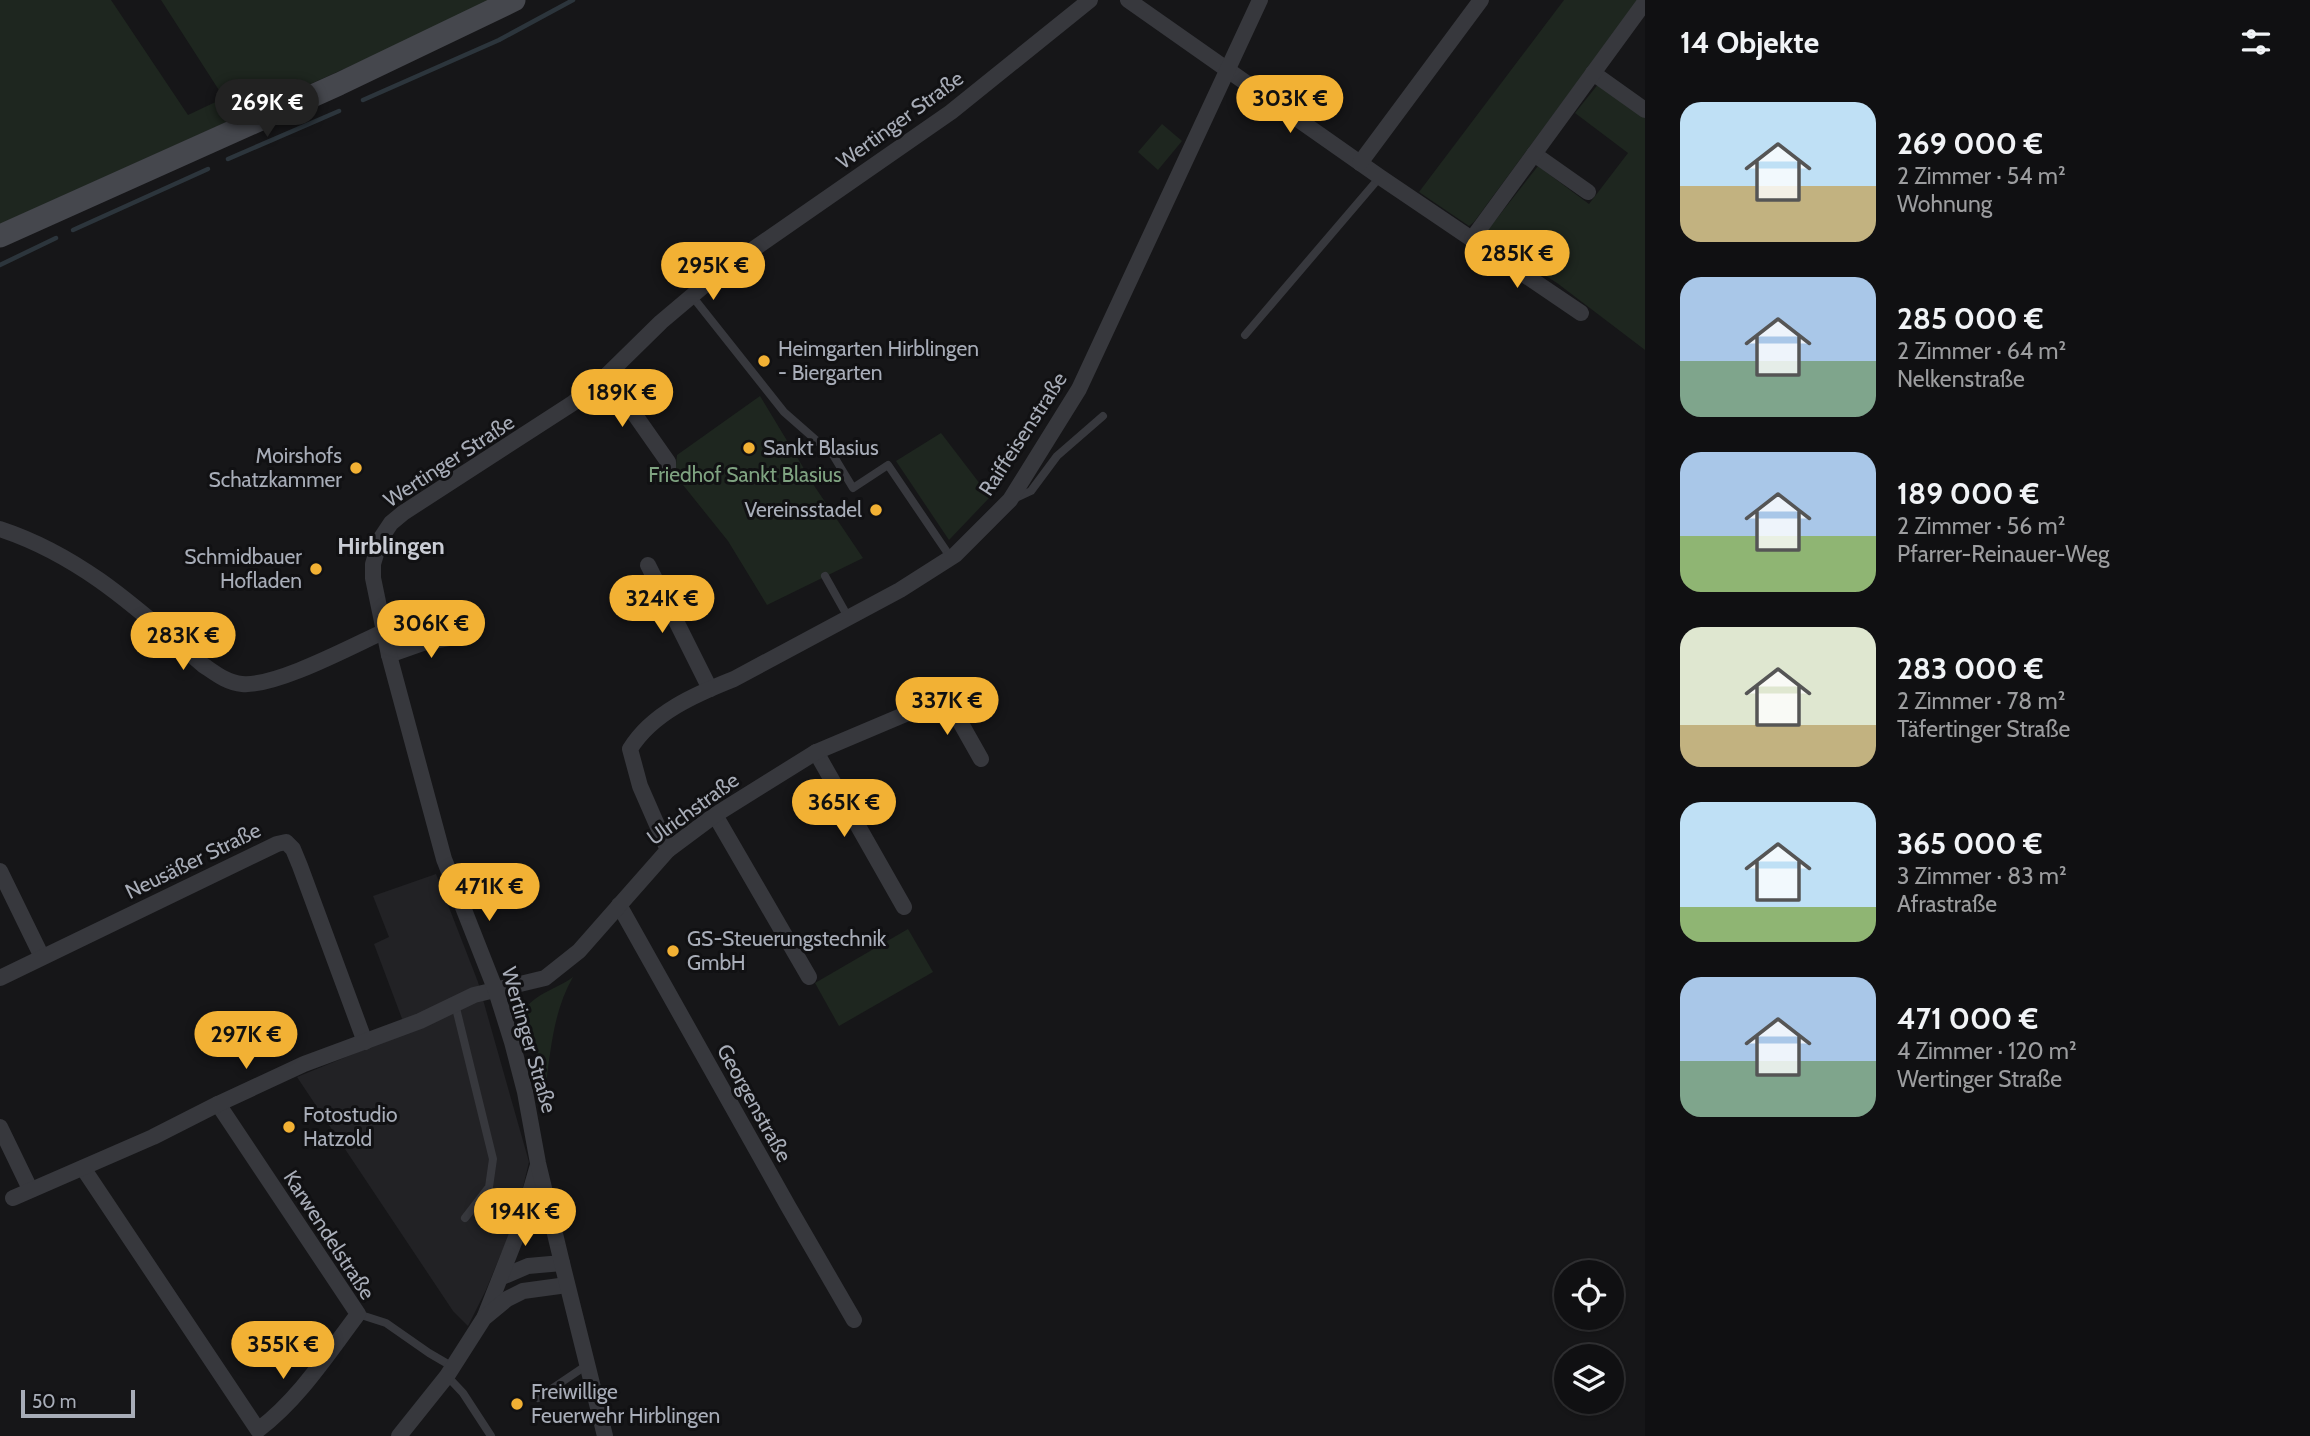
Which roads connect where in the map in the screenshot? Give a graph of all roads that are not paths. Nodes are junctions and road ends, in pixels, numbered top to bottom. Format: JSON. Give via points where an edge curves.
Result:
{"nodes":[{"id":1,"x":514,"y":0,"type":"edge"},
{"id":2,"x":1090,"y":0,"type":"edge"},
{"id":3,"x":1128,"y":0,"type":"edge"},
{"id":4,"x":1260,"y":0,"type":"edge"},
{"id":5,"x":1481,"y":0,"type":"edge"},
{"id":6,"x":1645,"y":2,"type":"edge"},
{"id":7,"x":1228,"y":70,"type":"junction"},
{"id":8,"x":1593,"y":73,"type":"junction"},
{"id":9,"x":1645,"y":110,"type":"edge"},
{"id":10,"x":1534,"y":153,"type":"junction"},
{"id":11,"x":1360,"y":163,"type":"junction"},
{"id":12,"x":1380,"y":177,"type":"junction"},
{"id":13,"x":1588,"y":191,"type":"dead end"},
{"id":14,"x":0,"y":236,"type":"edge"},
{"id":15,"x":1472,"y":239,"type":"junction"},
{"id":16,"x":692,"y":296,"type":"junction"},
{"id":17,"x":1581,"y":313,"type":"dead end"},
{"id":18,"x":1245,"y":335,"type":"dead end"},
{"id":19,"x":607,"y":375,"type":"junction"},
{"id":20,"x":1103,"y":416,"type":"dead end"},
{"id":21,"x":668,"y":474,"type":"dead end"},
{"id":22,"x":1010,"y":500,"type":"junction"},
{"id":23,"x":0,"y":529,"type":"edge"},
{"id":24,"x":951,"y":558,"type":"junction"},
{"id":25,"x":648,"y":565,"type":"dead end"},
{"id":26,"x":825,"y":576,"type":"dead end"},
{"id":27,"x":848,"y":617,"type":"junction"},
{"id":28,"x":385,"y":631,"type":"junction"},
{"id":29,"x":466,"y":635,"type":"dead end"},
{"id":30,"x":389,"y":655,"type":"junction"},
{"id":31,"x":710,"y":689,"type":"junction"},
{"id":32,"x":816,"y":752,"type":"junction"},
{"id":33,"x":981,"y":759,"type":"dead end"},
{"id":34,"x":715,"y":815,"type":"junction"},
{"id":35,"x":668,"y":850,"type":"junction"},
{"id":36,"x":0,"y":871,"type":"edge"},
{"id":37,"x":619,"y":905,"type":"junction"},
{"id":38,"x":904,"y":907,"type":"dead end"},
{"id":39,"x":42,"y":957,"type":"junction"},
{"id":40,"x":809,"y":977,"type":"dead end"},
{"id":41,"x":0,"y":978,"type":"edge"},
{"id":42,"x":496,"y":991,"type":"junction"},
{"id":43,"x":455,"y":1004,"type":"junction"},
{"id":44,"x":365,"y":1042,"type":"junction"},
{"id":45,"x":218,"y":1104,"type":"junction"},
{"id":46,"x":0,"y":1127,"type":"edge"},
{"id":47,"x":538,"y":1163,"type":"junction"},
{"id":48,"x":83,"y":1168,"type":"junction"},
{"id":49,"x":30,"y":1189,"type":"junction"},
{"id":50,"x":12,"y":1198,"type":"dead end"},
{"id":51,"x":465,"y":1219,"type":"dead end"},
{"id":52,"x":562,"y":1263,"type":"junction"},
{"id":53,"x":502,"y":1278,"type":"junction"},
{"id":54,"x":567,"y":1285,"type":"junction"},
{"id":55,"x":359,"y":1314,"type":"junction"},
{"id":56,"x":484,"y":1318,"type":"junction"},
{"id":57,"x":854,"y":1320,"type":"dead end"},
{"id":58,"x":587,"y":1365,"type":"junction"},
{"id":59,"x":450,"y":1371,"type":"junction"},
{"id":60,"x":538,"y":1398,"type":"dead end"},
{"id":61,"x":399,"y":1436,"type":"edge"},
{"id":62,"x":491,"y":1436,"type":"edge"},
{"id":63,"x":605,"y":1436,"type":"edge"}],
"edges":[{"from":1,"to":14,"type":"main road"},
{"from":2,"to":16,"type":"street","name":"Wertinger Straße","via":[[951,112]]},
{"from":3,"to":7,"type":"street"},
{"from":4,"to":7,"type":"street","name":"Raiffeisenstraße"},
{"from":5,"to":11,"type":"street"},
{"from":6,"to":8,"type":"street"},
{"from":7,"to":11,"type":"street"},
{"from":7,"to":22,"type":"street","name":"Raiffeisenstraße","via":[[1079,389]]},
{"from":8,"to":9,"type":"street"},
{"from":8,"to":10,"type":"street"},
{"from":10,"to":13,"type":"street"},
{"from":10,"to":15,"type":"street"},
{"from":11,"to":12,"type":"street"},
{"from":12,"to":15,"type":"street"},
{"from":12,"to":18,"type":"lane"},
{"from":15,"to":17,"type":"street"},
{"from":16,"to":19,"type":"street","name":"Wertinger Straße"},
{"from":16,"to":24,"type":"lane","via":[[783,412],[833,455],[853,488],[888,465]]},
{"from":19,"to":21,"type":"street","via":[[668,462]]},
{"from":19,"to":28,"type":"street","name":"Wertinger Straße","via":[[548,421],[391,523],[373,564]]},
{"from":20,"to":22,"type":"lane","via":[[1058,456],[1031,491]]},
{"from":22,"to":24,"type":"street","name":"Raiffeisenstraße"},
{"from":23,"to":28,"type":"street","via":[[49,548],[94,574],[203,665],[234,683],[266,681]]},
{"from":24,"to":27,"type":"street","name":"Raiffeisenstraße"},
{"from":25,"to":31,"type":"street"},
{"from":26,"to":27,"type":"lane"},
{"from":27,"to":31,"type":"street","name":"Raiffeisenstraße"},
{"from":28,"to":30,"type":"street","name":"Wertinger Straße"},
{"from":29,"to":30,"type":"street"},
{"from":30,"to":42,"type":"street","name":"Wertinger Straße","via":[[444,859]]},
{"from":31,"to":35,"type":"street","name":"Raiffeisenstraße","via":[[660,716],[630,749]]},
{"from":32,"to":33,"type":"street","name":"Ulrichstraße","via":[[946,696]]},
{"from":32,"to":34,"type":"street","name":"Ulrichstraße"},
{"from":32,"to":38,"type":"street"},
{"from":34,"to":35,"type":"street","name":"Ulrichstraße"},
{"from":34,"to":40,"type":"street"},
{"from":35,"to":37,"type":"street","name":"Ulrichstraße"},
{"from":36,"to":39,"type":"street"},
{"from":37,"to":42,"type":"street","name":"Ulrichstraße","via":[[556,971],[532,983]]},
{"from":37,"to":57,"type":"street","name":"Georgenstraße"},
{"from":39,"to":41,"type":"street","name":"Neusäßer Straße"},
{"from":39,"to":44,"type":"street","name":"Neusäßer Straße","via":[[286,842],[300,866]]},
{"from":42,"to":43,"type":"street","name":"Ulrichstraße"},
{"from":42,"to":47,"type":"street","name":"Wertinger Straße","via":[[525,1092]]},
{"from":43,"to":44,"type":"street","name":"Ulrichstraße"},
{"from":43,"to":51,"type":"lane","via":[[493,1158],[489,1187]]},
{"from":44,"to":45,"type":"street","name":"Ulrichstraße"},
{"from":45,"to":48,"type":"street","name":"Ulrichstraße"},
{"from":45,"to":55,"type":"street","name":"Karwendelstraße"},
{"from":46,"to":49,"type":"street"},
{"from":47,"to":52,"type":"street","name":"Wertinger Straße"},
{"from":47,"to":53,"type":"street","name":"Wertinger Straße"},
{"from":48,"to":49,"type":"street","name":"Ulrichstraße"},
{"from":48,"to":55,"type":"street","name":"Karwendelstraße","via":[[258,1430],[305,1384]]},
{"from":49,"to":50,"type":"street","name":"Ulrichstraße"},
{"from":52,"to":53,"type":"street","via":[[527,1266]]},
{"from":52,"to":54,"type":"street","name":"Wertinger Straße"},
{"from":53,"to":56,"type":"street","name":"Wertinger Straße"},
{"from":54,"to":56,"type":"street","via":[[523,1291]]},
{"from":54,"to":58,"type":"street","name":"Wertinger Straße"},
{"from":55,"to":59,"type":"lane","via":[[386,1323]]},
{"from":56,"to":59,"type":"street"},
{"from":58,"to":60,"type":"lane"},
{"from":58,"to":63,"type":"street","name":"Wertinger Straße"},
{"from":59,"to":61,"type":"street"},
{"from":59,"to":62,"type":"lane"}]}
